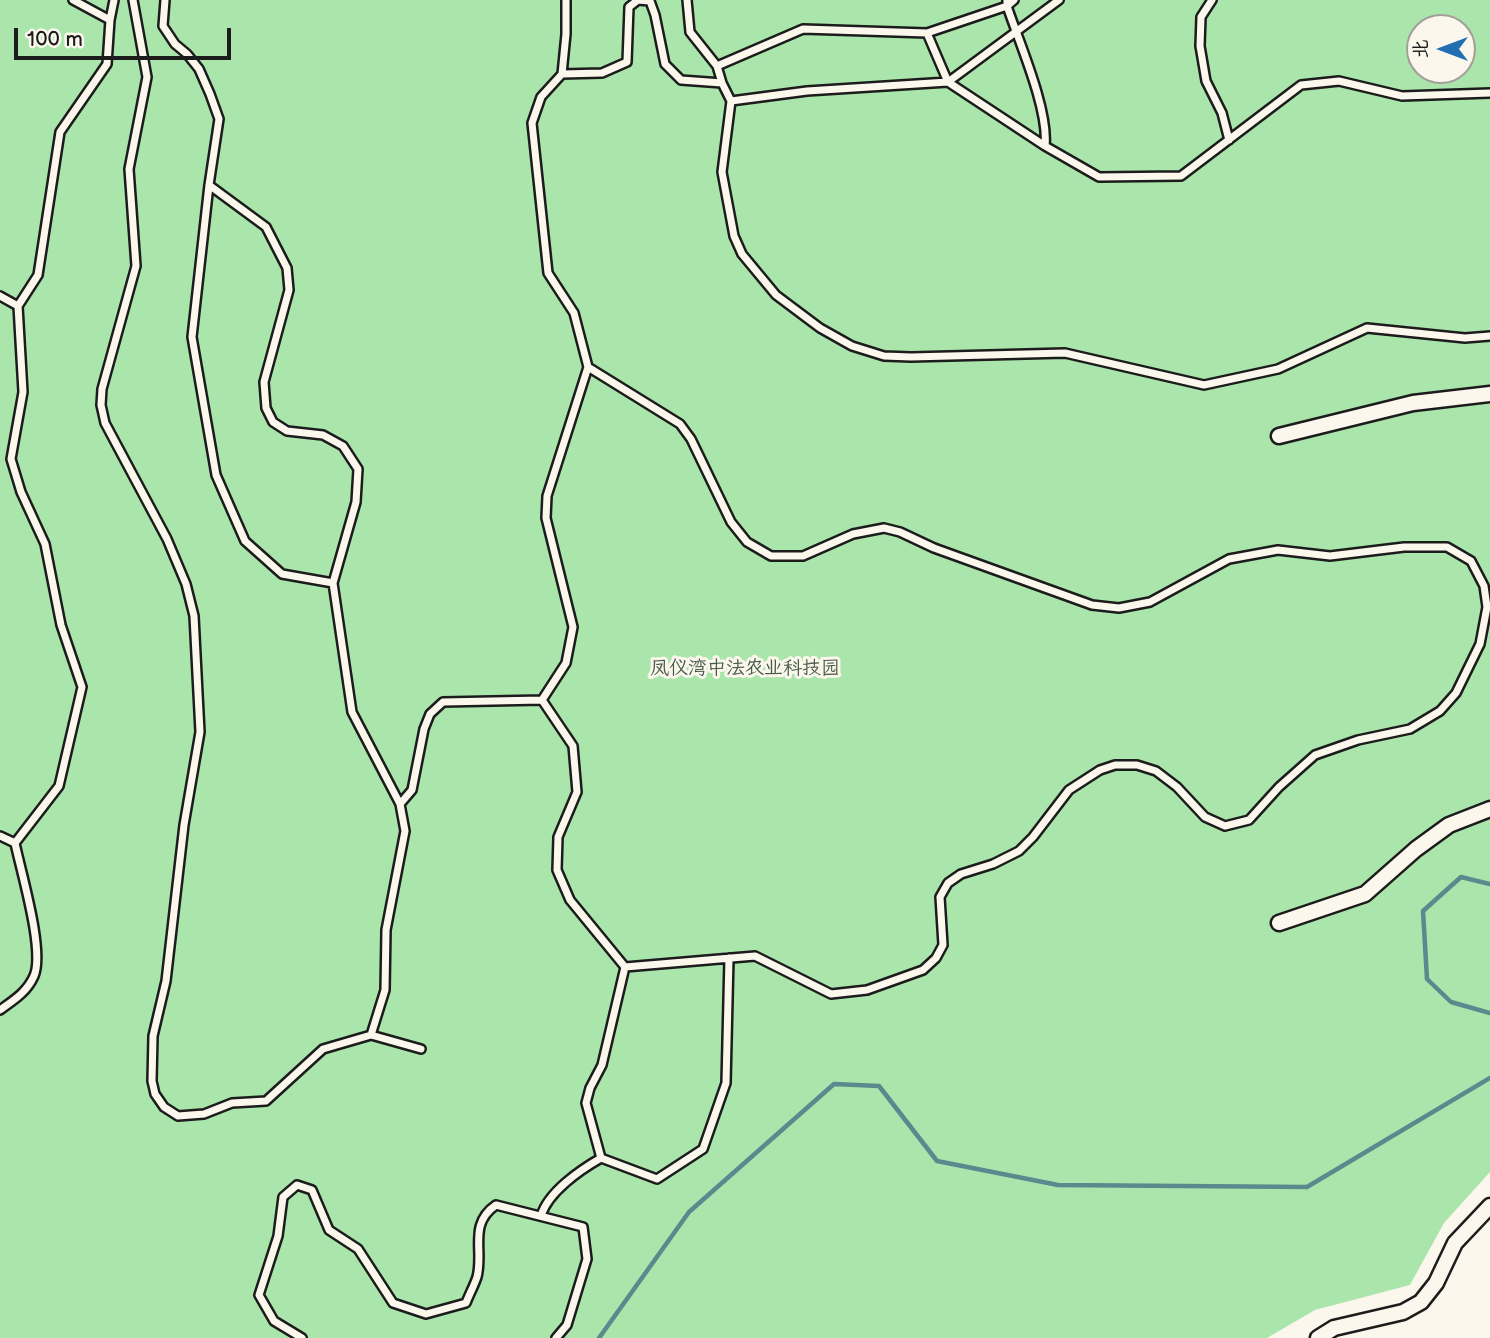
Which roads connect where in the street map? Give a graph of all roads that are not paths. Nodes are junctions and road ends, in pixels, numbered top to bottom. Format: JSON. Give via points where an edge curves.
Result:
{"nodes":[{"id":1,"x":73,"y":0,"type":"edge"},
{"id":2,"x":114,"y":0,"type":"edge"},
{"id":3,"x":133,"y":0,"type":"edge"},
{"id":4,"x":165,"y":0,"type":"edge"},
{"id":5,"x":566,"y":0,"type":"edge"},
{"id":6,"x":687,"y":0,"type":"edge"},
{"id":7,"x":1014,"y":0,"type":"edge"},
{"id":8,"x":1059,"y":0,"type":"edge"},
{"id":9,"x":1212,"y":0,"type":"edge"},
{"id":10,"x":1007,"y":3,"type":"edge"},
{"id":11,"x":110,"y":20,"type":"junction"},
{"id":12,"x":1016,"y":31,"type":"junction"},
{"id":13,"x":927,"y":33,"type":"junction"},
{"id":14,"x":717,"y":66,"type":"junction"},
{"id":15,"x":562,"y":74,"type":"junction"},
{"id":16,"x":948,"y":82,"type":"junction"},
{"id":17,"x":722,"y":83,"type":"junction"},
{"id":18,"x":1490,"y":93,"type":"edge"},
{"id":19,"x":731,"y":102,"type":"junction"},
{"id":20,"x":1229,"y":140,"type":"junction"},
{"id":21,"x":1045,"y":146,"type":"junction"},
{"id":22,"x":209,"y":185,"type":"junction"},
{"id":23,"x":0,"y":296,"type":"edge"},
{"id":24,"x":18,"y":306,"type":"junction"},
{"id":25,"x":1490,"y":336,"type":"edge"},
{"id":26,"x":588,"y":367,"type":"junction"},
{"id":27,"x":1490,"y":394,"type":"edge"},
{"id":28,"x":1279,"y":436,"type":"dead end"},
{"id":29,"x":333,"y":583,"type":"junction"},
{"id":30,"x":542,"y":699,"type":"junction"},
{"id":31,"x":400,"y":804,"type":"junction"},
{"id":32,"x":1490,"y":809,"type":"edge"},
{"id":33,"x":0,"y":836,"type":"edge"},
{"id":34,"x":15,"y":843,"type":"junction"},
{"id":35,"x":1279,"y":923,"type":"dead end"},
{"id":36,"x":729,"y":958,"type":"junction"},
{"id":37,"x":625,"y":967,"type":"junction"},
{"id":38,"x":0,"y":1010,"type":"edge"},
{"id":39,"x":371,"y":1035,"type":"junction"},
{"id":40,"x":421,"y":1049,"type":"dead end"},
{"id":41,"x":601,"y":1158,"type":"junction"},
{"id":42,"x":1490,"y":1206,"type":"edge"},
{"id":43,"x":541,"y":1216,"type":"junction"},
{"id":44,"x":302,"y":1338,"type":"edge"},
{"id":45,"x":556,"y":1338,"type":"edge"},
{"id":46,"x":1318,"y":1338,"type":"edge"}],
"edges":[{"from":1,"to":11,"type":"lane"},
{"from":2,"to":11,"type":"lane"},
{"from":3,"to":39,"type":"lane","via":[[147,77],[129,169],[136,266],[101,405],[105,423],[186,584],[194,616],[200,732],[166,981],[153,1036],[155,1094],[178,1116],[204,1114],[233,1103],[266,1101],[323,1049]]},
{"from":4,"to":22,"type":"lane","via":[[163,26],[199,69],[219,119]]},
{"from":5,"to":15,"type":"lane"},
{"from":6,"to":14,"type":"lane","via":[[690,32]]},
{"from":7,"to":10,"type":"lane"},
{"from":8,"to":12,"type":"lane"},
{"from":9,"to":20,"type":"lane","via":[[1202,17],[1200,46],[1206,81]]},
{"from":10,"to":12,"type":"lane"},
{"from":10,"to":13,"type":"lane"},
{"from":11,"to":24,"type":"lane","via":[[107,64],[60,131],[38,275]]},
{"from":12,"to":16,"type":"lane"},
{"from":12,"to":21,"type":"lane","via":[[1037,93],[1047,134]]},
{"from":13,"to":14,"type":"lane","via":[[803,29]]},
{"from":13,"to":16,"type":"lane"},
{"from":14,"to":17,"type":"lane"},
{"from":15,"to":17,"type":"lane","via":[[602,73],[627,62],[628,7],[638,0],[650,1],[665,64],[681,80]]},
{"from":15,"to":26,"type":"lane","via":[[541,97],[532,123],[548,273],[574,313]]},
{"from":16,"to":19,"type":"lane","via":[[807,91]]},
{"from":16,"to":21,"type":"lane"},
{"from":17,"to":19,"type":"lane"},
{"from":18,"to":20,"type":"lane","via":[[1402,96],[1339,81],[1301,85]]},
{"from":19,"to":25,"type":"lane","via":[[722,172],[734,236],[743,254],[776,295],[820,328],[852,346],[884,356],[1065,353],[1204,385],[1278,369],[1367,328],[1465,338]]},
{"from":20,"to":21,"type":"lane","via":[[1181,176],[1098,177]]},
{"from":22,"to":29,"type":"lane","via":[[192,337],[216,475],[244,541],[282,574]]},
{"from":22,"to":29,"type":"lane","via":[[266,227],[287,268],[289,290],[264,382],[266,408],[273,422],[287,430],[323,435],[343,446],[358,469],[356,502]]},
{"from":23,"to":24,"type":"lane"},
{"from":24,"to":34,"type":"lane","via":[[23,392],[11,459],[46,544],[61,625],[82,687],[59,786]]},
{"from":26,"to":30,"type":"lane","via":[[547,496],[545,518],[573,627],[566,663]]},
{"from":26,"to":36,"type":"lane","via":[[680,424],[731,522],[747,542],[771,556],[803,556],[853,534],[884,528],[1092,605],[1119,608],[1150,602],[1229,559],[1278,550],[1330,556],[1447,547],[1471,561],[1485,586],[1487,607],[1480,644],[1456,693],[1440,711],[1410,729],[1315,755],[1249,820],[1224,826],[1205,817],[1156,771],[1115,765],[1069,789],[1019,851],[948,883],[940,897],[943,945],[923,970],[867,990],[831,994],[755,956]]},
{"from":27,"to":28,"type":"street","via":[[1413,403]]},
{"from":29,"to":31,"type":"lane","via":[[352,712]]},
{"from":30,"to":31,"type":"lane","via":[[443,702],[430,714],[412,789]]},
{"from":30,"to":37,"type":"lane","via":[[573,746],[577,792],[558,837],[557,870],[570,900]]},
{"from":31,"to":39,"type":"lane","via":[[405,831],[386,930],[385,990]]},
{"from":32,"to":35,"type":"street","via":[[1449,825],[1365,894]]},
{"from":33,"to":34,"type":"lane"},
{"from":34,"to":38,"type":"lane","via":[[36,935],[37,968],[23,993]]},
{"from":36,"to":37,"type":"lane"},
{"from":36,"to":41,"type":"lane","via":[[726,1083],[703,1149],[657,1178]]},
{"from":37,"to":41,"type":"lane","via":[[602,1065],[586,1103]]},
{"from":39,"to":40,"type":"lane"},
{"from":41,"to":43,"type":"lane","via":[[573,1174]]},
{"from":42,"to":46,"type":"street","via":[[1455,1243],[1422,1302],[1403,1312],[1334,1328]]},
{"from":43,"to":44,"type":"lane","via":[[496,1205],[488,1211],[478,1231],[477,1276],[466,1303],[426,1314],[393,1303],[358,1249],[329,1230],[312,1190],[297,1185],[283,1196],[278,1236],[259,1295],[274,1321]]},
{"from":43,"to":45,"type":"lane","via":[[583,1227],[587,1258],[567,1325]]}]}
